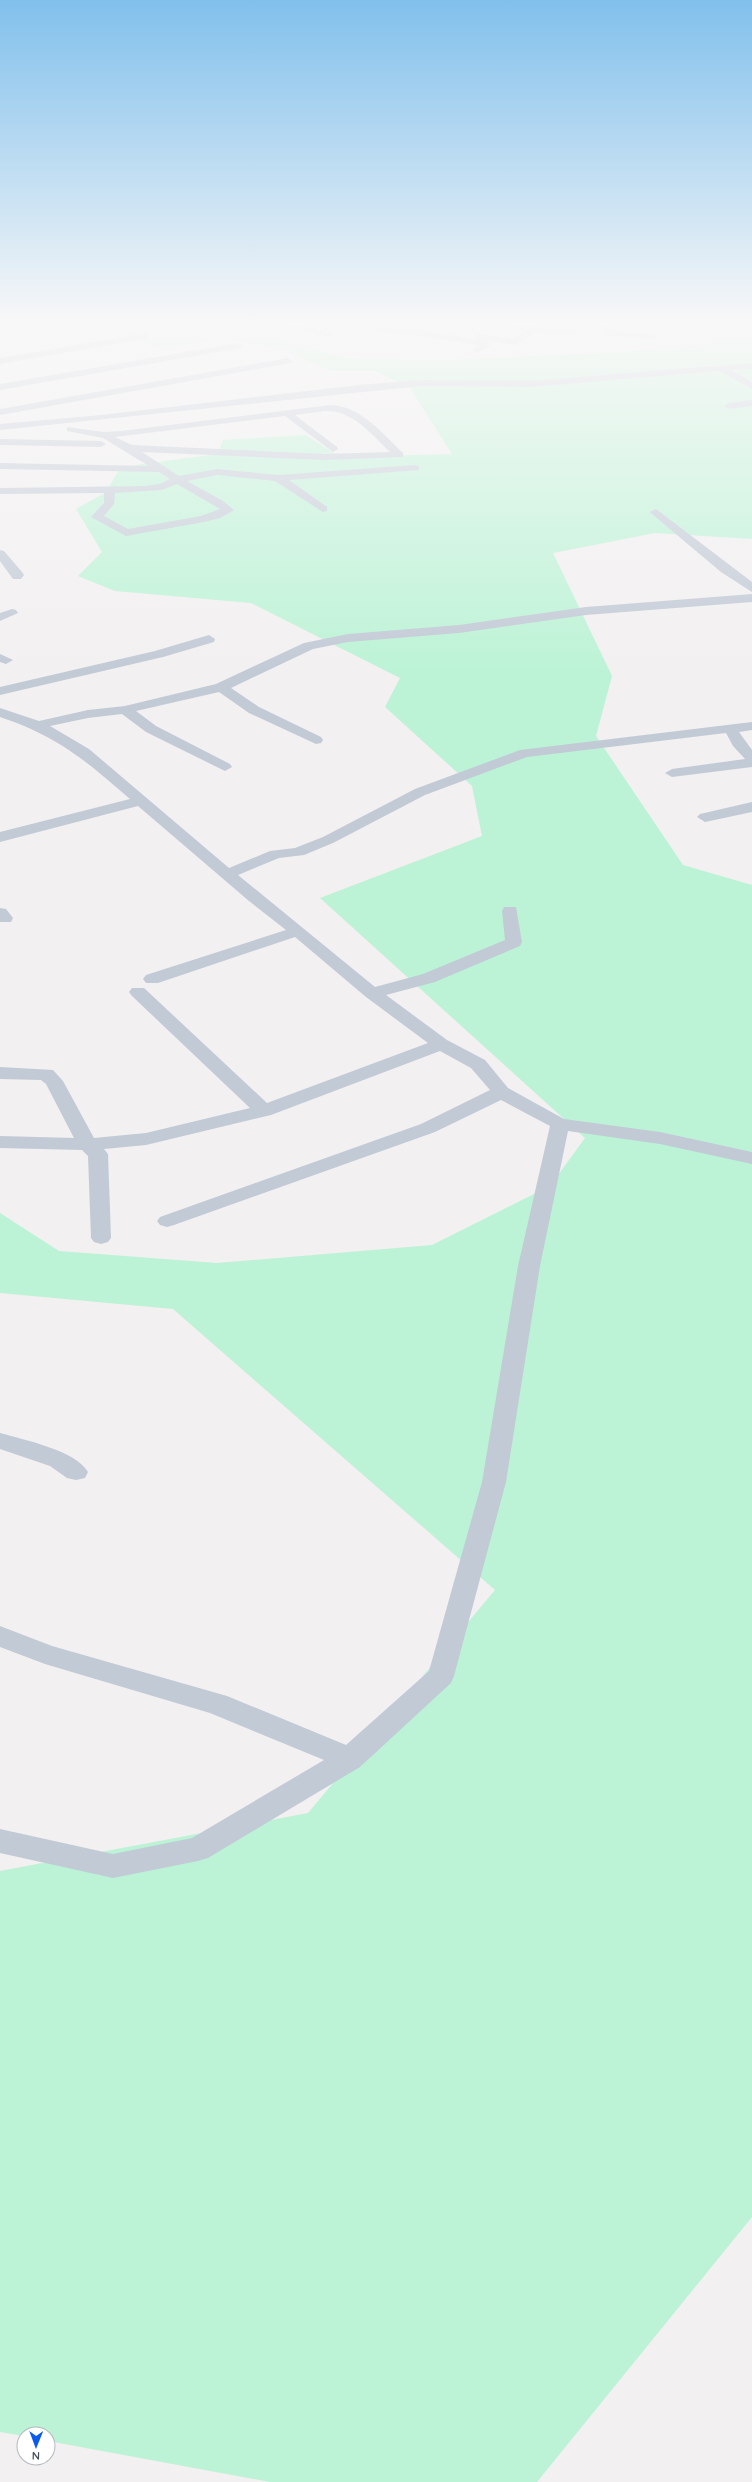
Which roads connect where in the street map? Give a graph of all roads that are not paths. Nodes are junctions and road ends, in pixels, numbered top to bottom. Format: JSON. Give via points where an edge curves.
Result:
{"nodes":[{"id":1,"x":113,"y":441,"type":"edge"},
{"id":2,"x":323,"y":441,"type":"edge"},
{"id":3,"x":383,"y":441,"type":"edge"},
{"id":4,"x":0,"y":442,"type":"edge"},
{"id":5,"x":118,"y":444,"type":"junction"},
{"id":6,"x":130,"y":448,"type":"junction"},
{"id":7,"x":333,"y":449,"type":"dead end"},
{"id":8,"x":0,"y":466,"type":"edge"},
{"id":9,"x":415,"y":468,"type":"dead end"},
{"id":10,"x":160,"y":469,"type":"junction"},
{"id":11,"x":278,"y":478,"type":"junction"},
{"id":12,"x":179,"y":479,"type":"junction"},
{"id":13,"x":110,"y":490,"type":"junction"},
{"id":14,"x":0,"y":491,"type":"edge"},
{"id":15,"x":323,"y":509,"type":"dead end"},
{"id":16,"x":656,"y":512,"type":"dead end"},
{"id":17,"x":0,"y":553,"type":"edge"},
{"id":18,"x":17,"y":576,"type":"dead end"},
{"id":19,"x":752,"y":588,"type":"edge"},
{"id":20,"x":752,"y":598,"type":"edge"},
{"id":21,"x":209,"y":639,"type":"dead end"},
{"id":22,"x":220,"y":687,"type":"junction"},
{"id":23,"x":0,"y":691,"type":"edge"},
{"id":24,"x":125,"y":710,"type":"junction"},
{"id":25,"x":0,"y":712,"type":"edge"},
{"id":26,"x":38,"y":725,"type":"junction"},
{"id":27,"x":752,"y":726,"type":"edge"},
{"id":28,"x":731,"y":729,"type":"junction"},
{"id":29,"x":316,"y":740,"type":"dead end"},
{"id":30,"x":752,"y":758,"type":"edge"},
{"id":31,"x":752,"y":763,"type":"edge"},
{"id":32,"x":225,"y":767,"type":"dead end"},
{"id":33,"x":672,"y":773,"type":"dead end"},
{"id":34,"x":142,"y":800,"type":"junction"},
{"id":35,"x":752,"y":807,"type":"edge"},
{"id":36,"x":705,"y":817,"type":"dead end"},
{"id":37,"x":0,"y":837,"type":"edge"},
{"id":38,"x":227,"y":874,"type":"junction"},
{"id":39,"x":510,"y":911,"type":"dead end"},
{"id":40,"x":298,"y":930,"type":"junction"},
{"id":41,"x":152,"y":979,"type":"dead end"},
{"id":42,"x":138,"y":992,"type":"dead end"},
{"id":43,"x":372,"y":993,"type":"junction"},
{"id":44,"x":440,"y":1044,"type":"junction"},
{"id":45,"x":0,"y":1073,"type":"edge"},
{"id":46,"x":501,"y":1092,"type":"junction"},
{"id":47,"x":264,"y":1111,"type":"junction"},
{"id":48,"x":560,"y":1124,"type":"junction"},
{"id":49,"x":0,"y":1142,"type":"edge"},
{"id":50,"x":87,"y":1144,"type":"junction"},
{"id":51,"x":752,"y":1158,"type":"edge"},
{"id":52,"x":167,"y":1221,"type":"dead end"},
{"id":53,"x":101,"y":1238,"type":"dead end"},
{"id":54,"x":0,"y":1441,"type":"edge"},
{"id":55,"x":76,"y":1472,"type":"dead end"},
{"id":56,"x":0,"y":1636,"type":"edge"},
{"id":57,"x":350,"y":1759,"type":"junction"},
{"id":58,"x":0,"y":1841,"type":"edge"}],
"edges":[{"from":1,"to":5,"type":"street"},
{"from":2,"to":7,"type":"street"},
{"from":3,"to":6,"type":"street","via":[[399,455],[316,457]]},
{"from":4,"to":5,"type":"street"},
{"from":5,"to":6,"type":"street"},
{"from":6,"to":10,"type":"street"},
{"from":8,"to":10,"type":"street"},
{"from":9,"to":11,"type":"street"},
{"from":10,"to":12,"type":"street"},
{"from":11,"to":12,"type":"street","via":[[225,472]]},
{"from":11,"to":15,"type":"street"},
{"from":12,"to":13,"type":"street","via":[[162,487]]},
{"from":12,"to":13,"type":"street","via":[[228,510],[199,522],[177,522],[126,534],[97,518],[109,504]]},
{"from":13,"to":14,"type":"street"},
{"from":16,"to":19,"type":"street"},
{"from":17,"to":18,"type":"street"},
{"from":20,"to":22,"type":"street","via":[[586,611],[459,630],[348,638],[309,646]]},
{"from":21,"to":23,"type":"street","via":[[158,654]]},
{"from":22,"to":24,"type":"street"},
{"from":22,"to":29,"type":"street","via":[[254,710]]},
{"from":24,"to":26,"type":"street","via":[[88,714]]},
{"from":24,"to":32,"type":"street","via":[[151,728]]},
{"from":25,"to":26,"type":"street"},
{"from":26,"to":34,"type":"street","via":[[84,752]]},
{"from":27,"to":28,"type":"street"},
{"from":28,"to":30,"type":"street","via":[[738,743]]},
{"from":28,"to":38,"type":"street","via":[[525,753],[420,792],[328,840],[298,852],[276,854]]},
{"from":31,"to":33,"type":"street"},
{"from":34,"to":37,"type":"street","via":[[67,818],[43,828]]},
{"from":34,"to":38,"type":"street"},
{"from":35,"to":36,"type":"street"},
{"from":38,"to":40,"type":"street"},
{"from":39,"to":43,"type":"street","via":[[514,942],[508,946],[429,978]]},
{"from":40,"to":41,"type":"street"},
{"from":40,"to":43,"type":"street"},
{"from":42,"to":47,"type":"street"},
{"from":43,"to":44,"type":"street"},
{"from":44,"to":46,"type":"street","via":[[478,1064]]},
{"from":44,"to":47,"type":"street"},
{"from":45,"to":50,"type":"street","via":[[46,1074],[54,1081]]},
{"from":46,"to":48,"type":"street"},
{"from":46,"to":52,"type":"street","via":[[428,1128]]},
{"from":47,"to":50,"type":"street","via":[[146,1139]]},
{"from":48,"to":51,"type":"street","via":[[660,1138]]},
{"from":48,"to":57,"type":"street","via":[[529,1266],[494,1482],[441,1676]]},
{"from":49,"to":50,"type":"street"},
{"from":50,"to":53,"type":"street","via":[[98,1154]]},
{"from":54,"to":55,"type":"street","via":[[58,1460]]},
{"from":56,"to":57,"type":"street","via":[[45,1654],[217,1704]]},
{"from":57,"to":58,"type":"street","via":[[198,1849],[113,1866]]}]}
